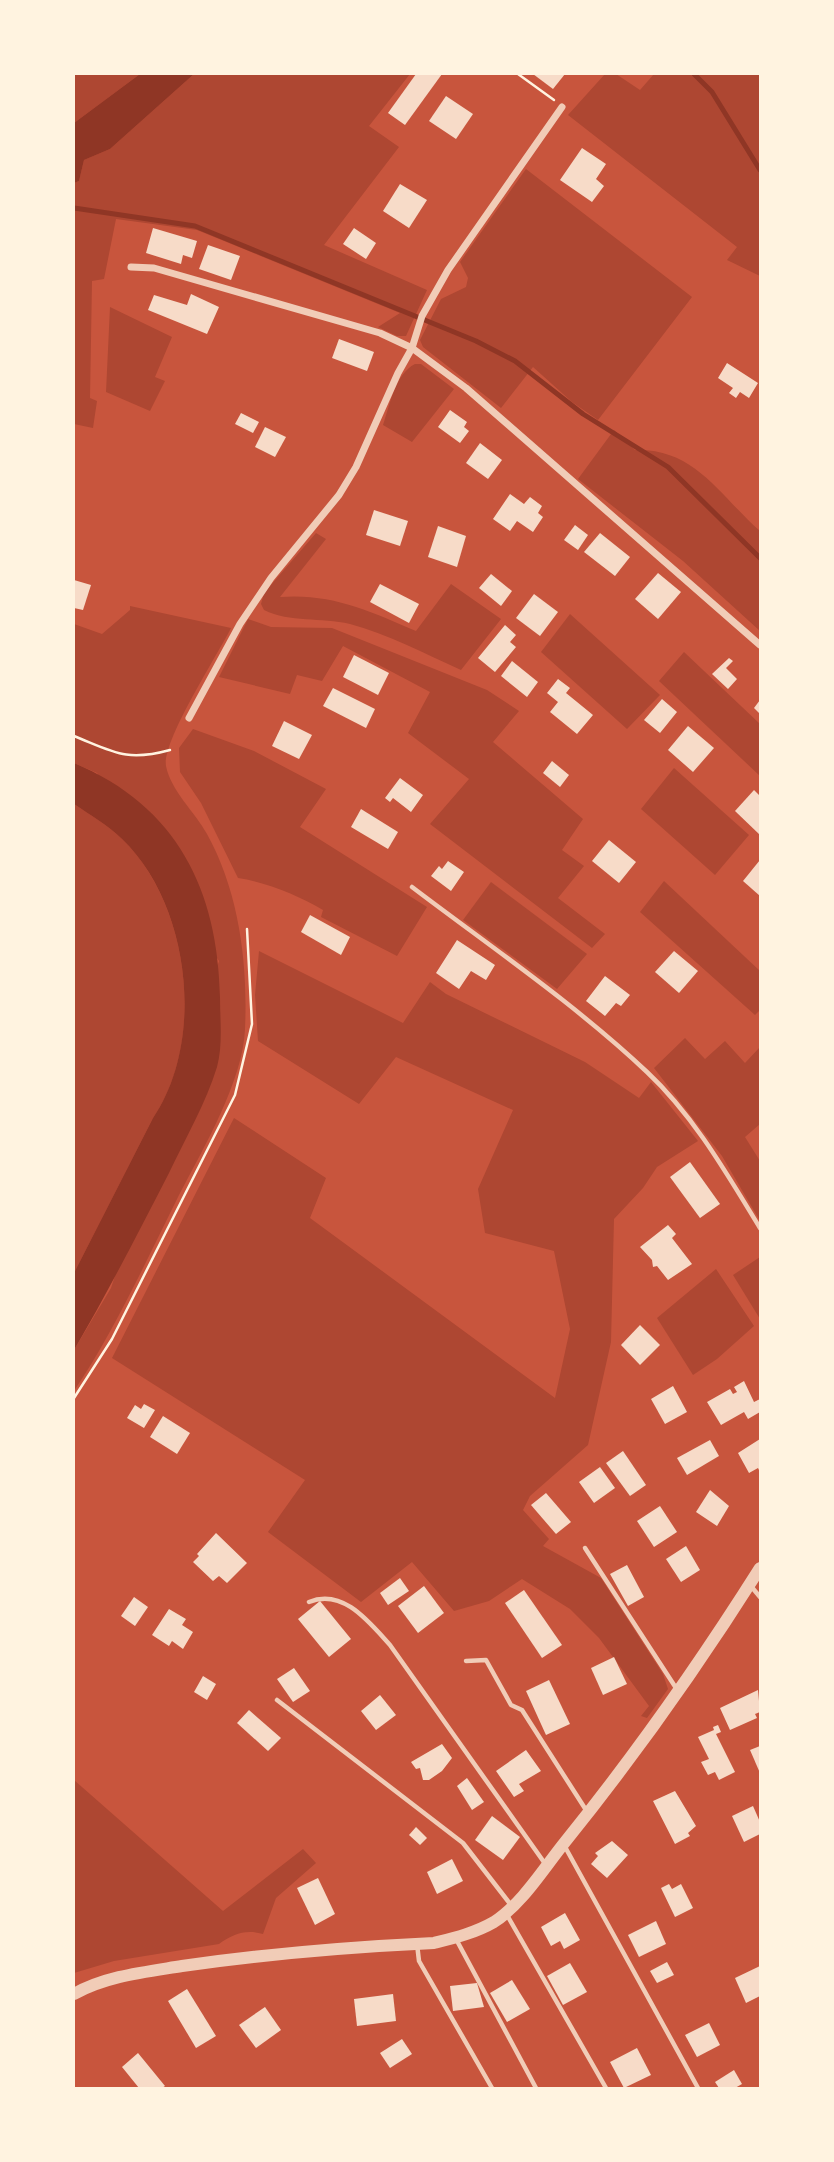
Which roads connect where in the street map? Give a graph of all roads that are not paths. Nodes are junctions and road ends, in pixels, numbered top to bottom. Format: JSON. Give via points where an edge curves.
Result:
{"nodes":[{"id":1,"x":562,"y":107,"type":"road end"},
{"id":2,"x":131,"y":267,"type":"dead end"},
{"id":3,"x":412,"y":348,"type":"junction"},
{"id":4,"x":761,"y":645,"type":"edge"},
{"id":5,"x":189,"y":718,"type":"dead end"},
{"id":6,"x":412,"y":887,"type":"dead end"},
{"id":7,"x":761,"y":1228,"type":"edge"},
{"id":8,"x":585,"y":1548,"type":"dead end"},
{"id":9,"x":761,"y":1568,"type":"edge"},
{"id":10,"x":750,"y":1585,"type":"junction"},
{"id":11,"x":761,"y":1597,"type":"edge"},
{"id":12,"x":309,"y":1602,"type":"dead end"},
{"id":13,"x":466,"y":1661,"type":"dead end"},
{"id":14,"x":680,"y":1694,"type":"junction"},
{"id":15,"x":277,"y":1700,"type":"dead end"},
{"id":16,"x":588,"y":1814,"type":"junction"},
{"id":17,"x":564,"y":1844,"type":"junction"},
{"id":18,"x":547,"y":1865,"type":"junction"},
{"id":19,"x":509,"y":1908,"type":"junction"},
{"id":20,"x":456,"y":1938,"type":"junction"},
{"id":21,"x":417,"y":1944,"type":"junction"},
{"id":22,"x":74,"y":1994,"type":"edge"},
{"id":23,"x":492,"y":2088,"type":"edge"},
{"id":24,"x":536,"y":2088,"type":"edge"},
{"id":25,"x":606,"y":2088,"type":"edge"},
{"id":26,"x":698,"y":2088,"type":"edge"}],
"edges":[{"from":1,"to":3,"type":"street","via":[[448,270],[422,316]]},
{"from":2,"to":3,"type":"street","via":[[154,268],[300,309],[380,333]]},
{"from":3,"to":4,"type":"street","via":[[466,388]]},
{"from":3,"to":5,"type":"street","via":[[344,489],[248,611]]},
{"from":6,"to":7,"type":"lane","via":[[567,1004],[649,1073],[701,1133]]},
{"from":8,"to":14,"type":"lane"},
{"from":9,"to":10,"type":"street"},
{"from":10,"to":11,"type":"lane"},
{"from":10,"to":14,"type":"street"},
{"from":12,"to":18,"type":"lane","via":[[323,1596],[337,1599],[362,1614],[390,1645]]},
{"from":13,"to":16,"type":"lane","via":[[486,1660],[511,1705],[522,1710]]},
{"from":14,"to":16,"type":"street"},
{"from":15,"to":19,"type":"lane","via":[[463,1843]]},
{"from":16,"to":17,"type":"street"},
{"from":17,"to":18,"type":"street"},
{"from":17,"to":26,"type":"lane"},
{"from":18,"to":19,"type":"street"},
{"from":19,"to":20,"type":"street","via":[[495,1921]]},
{"from":19,"to":25,"type":"lane"},
{"from":20,"to":21,"type":"street"},
{"from":20,"to":24,"type":"lane"},
{"from":21,"to":22,"type":"street","via":[[248,1956],[140,1973],[92,1984]]},
{"from":21,"to":23,"type":"lane","via":[[419,1961]]}]}
